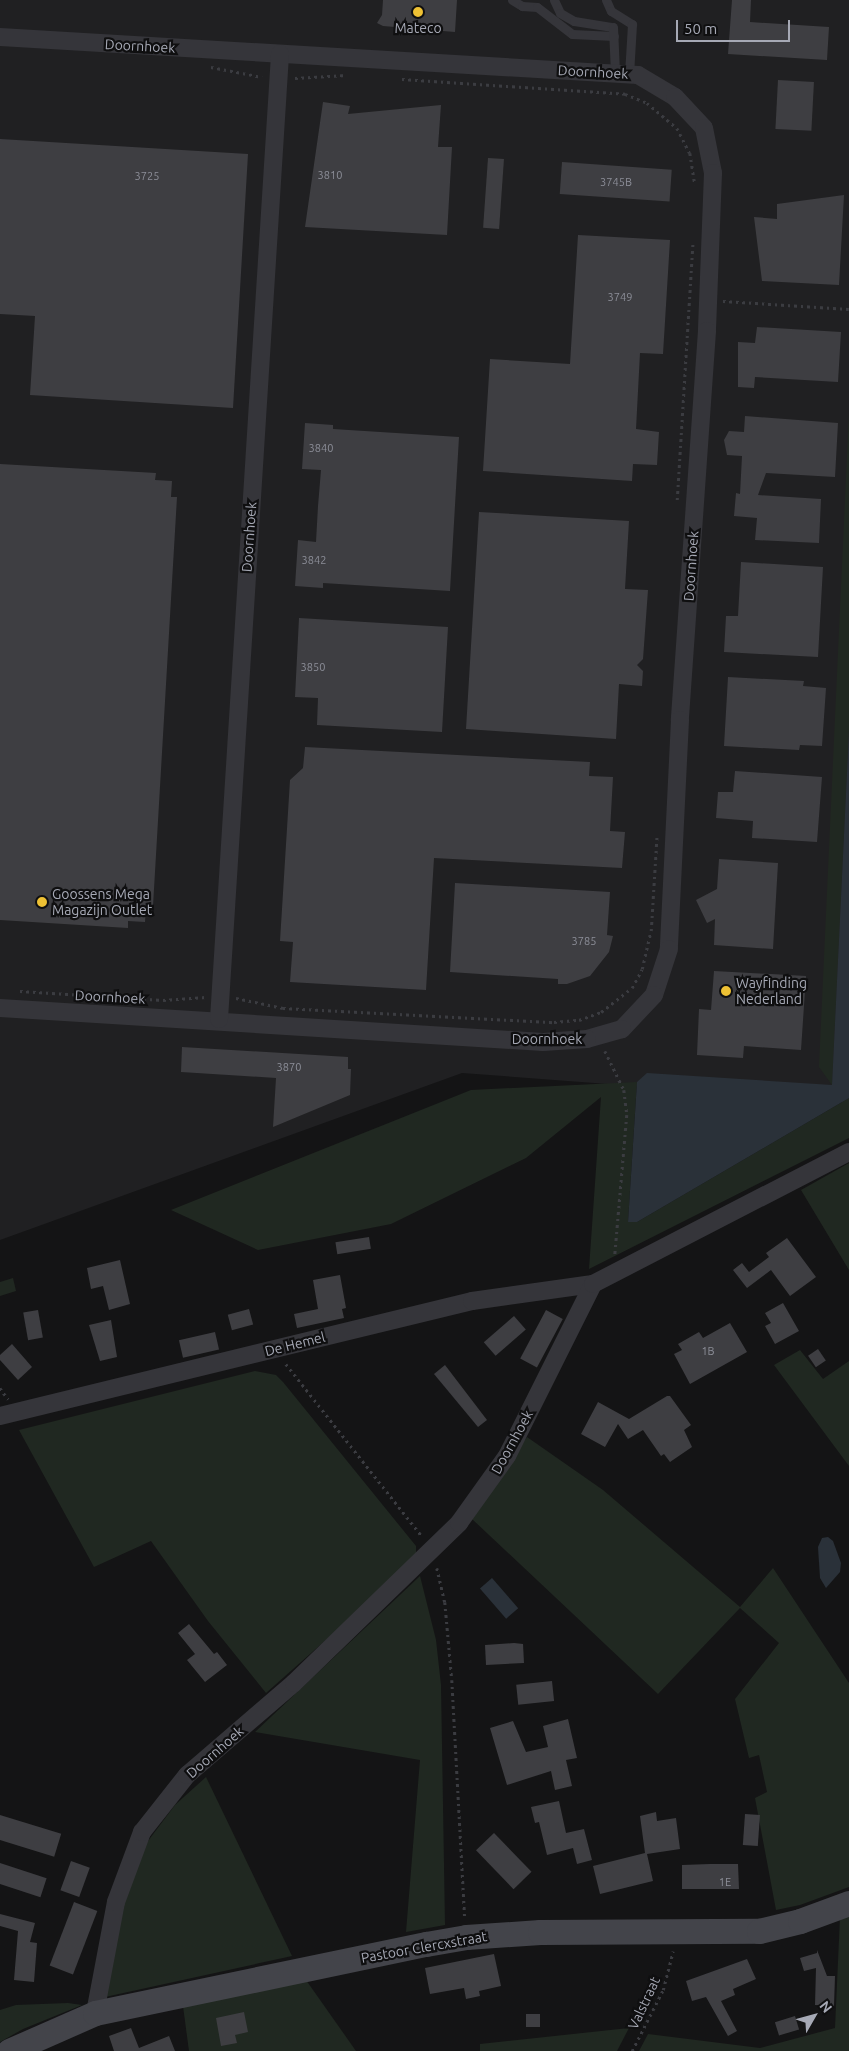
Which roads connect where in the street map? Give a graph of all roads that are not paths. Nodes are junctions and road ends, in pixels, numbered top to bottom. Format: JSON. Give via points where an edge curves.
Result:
{"nodes":[{"id":1,"x":512,"y":0,"type":"edge"},
{"id":2,"x":554,"y":0,"type":"edge"},
{"id":3,"x":606,"y":0,"type":"edge"},
{"id":4,"x":614,"y":36,"type":"junction"},
{"id":5,"x":0,"y":37,"type":"edge"},
{"id":6,"x":280,"y":54,"type":"junction"},
{"id":7,"x":622,"y":74,"type":"junction"},
{"id":8,"x":0,"y":1008,"type":"edge"},
{"id":9,"x":219,"y":1019,"type":"junction"},
{"id":10,"x":849,"y":1152,"type":"edge"},
{"id":11,"x":593,"y":1284,"type":"junction"},
{"id":12,"x":0,"y":1416,"type":"edge"},
{"id":13,"x":849,"y":1904,"type":"edge"},
{"id":14,"x":95,"y":2013,"type":"junction"},
{"id":15,"x":9,"y":2051,"type":"edge"}],
"edges":[{"from":1,"to":4,"type":"lane","via":[[522,6],[537,7],[572,34]]},
{"from":2,"to":4,"type":"lane","via":[[560,13],[574,21],[610,24]]},
{"from":3,"to":7,"type":"lane","via":[[611,11],[632,24]]},
{"from":4,"to":7,"type":"lane"},
{"from":5,"to":6,"type":"street","name":"Doornhoek"},
{"from":6,"to":7,"type":"street","name":"Doornhoek"},
{"from":6,"to":9,"type":"street","name":"Doornhoek"},
{"from":7,"to":9,"type":"street","name":"Doornhoek","via":[[638,75],[675,97],[704,128],[713,174],[669,949],[654,995],[622,1029],[598,1036],[543,1042]]},
{"from":8,"to":9,"type":"street","name":"Doornhoek"},
{"from":10,"to":11,"type":"street"},
{"from":11,"to":12,"type":"street","name":"De Hemel","via":[[472,1301]]},
{"from":11,"to":14,"type":"street","name":"Doornhoek","via":[[507,1456],[465,1516],[433,1551],[294,1683],[187,1775],[142,1832],[116,1902]]},
{"from":13,"to":14,"type":"street","name":"Pastoor Clercxstraat","via":[[759,1931],[540,1932],[466,1937]]},
{"from":14,"to":15,"type":"street","name":"Pastoor Clercxstraat"}]}
